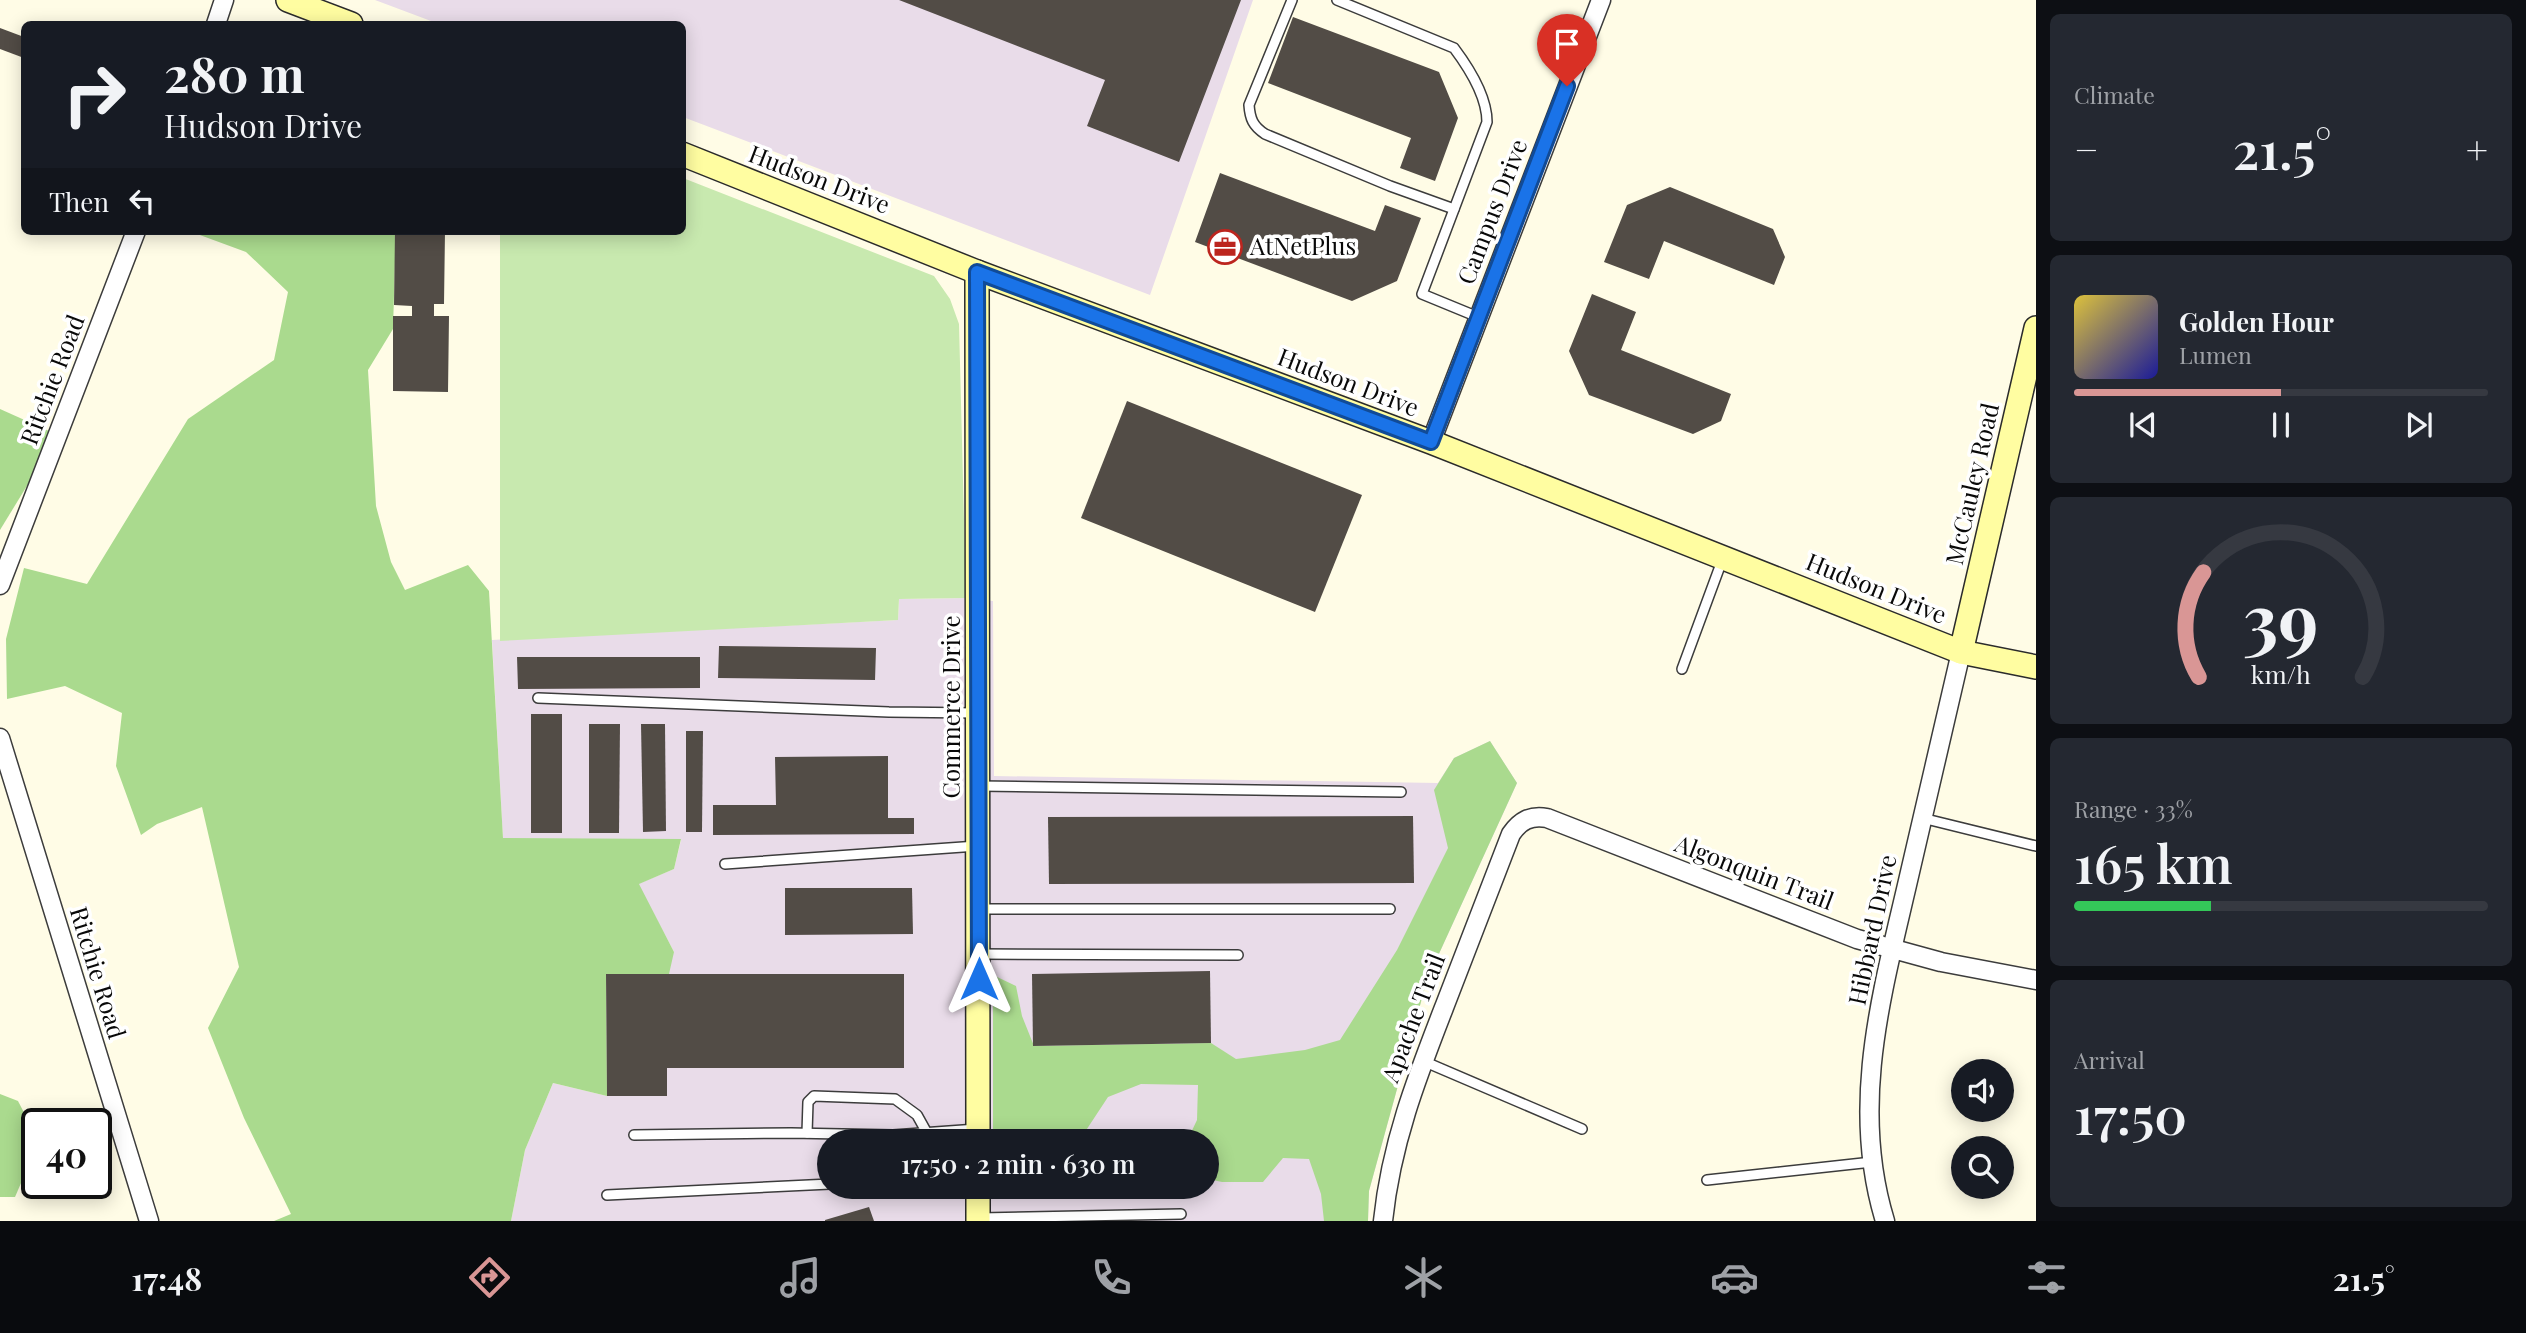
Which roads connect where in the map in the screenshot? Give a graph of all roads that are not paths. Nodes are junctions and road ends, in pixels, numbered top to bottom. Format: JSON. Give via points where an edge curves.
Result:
{"nodes":[{"id":1,"x":224,"y":0,"type":"edge"},
{"id":2,"x":288,"y":0,"type":"edge"},
{"id":3,"x":1293,"y":0,"type":"edge"},
{"id":4,"x":1337,"y":0,"type":"edge"},
{"id":5,"x":1601,"y":0,"type":"edge"},
{"id":6,"x":217,"y":21,"type":"edge"},
{"id":7,"x":343,"y":21,"type":"edge"},
{"id":8,"x":686,"y":156,"type":"edge"},
{"id":9,"x":1454,"y":209,"type":"junction"},
{"id":10,"x":134,"y":235,"type":"edge"},
{"id":11,"x":977,"y":272,"type":"junction"},
{"id":12,"x":1478,"y":317,"type":"junction"},
{"id":13,"x":2036,"y":328,"type":"edge"},
{"id":14,"x":1431,"y":442,"type":"junction"},
{"id":15,"x":1724,"y":557,"type":"junction"},
{"id":16,"x":0,"y":585,"type":"edge"},
{"id":17,"x":1961,"y":652,"type":"junction"},
{"id":18,"x":2036,"y":667,"type":"edge"},
{"id":19,"x":1682,"y":669,"type":"dead end"},
{"id":20,"x":538,"y":698,"type":"dead end"},
{"id":21,"x":978,"y":713,"type":"junction"},
{"id":22,"x":0,"y":738,"type":"edge"},
{"id":23,"x":979,"y":786,"type":"junction"},
{"id":24,"x":1401,"y":792,"type":"dead end"},
{"id":25,"x":1922,"y":818,"type":"junction"},
{"id":26,"x":1509,"y":839,"type":"joint"},
{"id":27,"x":979,"y":846,"type":"junction"},
{"id":28,"x":2036,"y":846,"type":"edge"},
{"id":29,"x":725,"y":864,"type":"dead end"},
{"id":30,"x":979,"y":909,"type":"junction"},
{"id":31,"x":1390,"y":909,"type":"dead end"},
{"id":32,"x":1892,"y":950,"type":"junction"},
{"id":33,"x":979,"y":954,"type":"junction"},
{"id":34,"x":1238,"y":955,"type":"dead end"},
{"id":35,"x":2036,"y":980,"type":"edge"},
{"id":36,"x":1423,"y":1061,"type":"junction"},
{"id":37,"x":925,"y":1129,"type":"edge"},
{"id":38,"x":979,"y":1129,"type":"edge"},
{"id":39,"x":1582,"y":1129,"type":"dead end"},
{"id":40,"x":807,"y":1133,"type":"junction"},
{"id":41,"x":817,"y":1133,"type":"edge"},
{"id":42,"x":634,"y":1135,"type":"dead end"},
{"id":43,"x":1872,"y":1162,"type":"junction"},
{"id":44,"x":1707,"y":1180,"type":"dead end"},
{"id":45,"x":817,"y":1185,"type":"edge"},
{"id":46,"x":607,"y":1195,"type":"dead end"},
{"id":47,"x":978,"y":1199,"type":"edge"},
{"id":48,"x":1181,"y":1214,"type":"dead end"},
{"id":49,"x":978,"y":1219,"type":"edge"},
{"id":50,"x":149,"y":1221,"type":"edge"},
{"id":51,"x":1383,"y":1221,"type":"edge"},
{"id":52,"x":1885,"y":1221,"type":"edge"}],
"edges":[{"from":1,"to":6,"type":"street"},
{"from":2,"to":7,"type":"main road"},
{"from":3,"to":9,"type":"lane","via":[[1249,105],[1255,127]]},
{"from":4,"to":9,"type":"lane","via":[[1440,40],[1463,60],[1483,99],[1487,122]]},
{"from":5,"to":12,"type":"street","name":"Campus Drive"},
{"from":8,"to":11,"type":"main road","name":"Hudson Drive"},
{"from":9,"to":12,"type":"lane","via":[[1422,293]]},
{"from":10,"to":16,"type":"street","name":"Ritchie Road"},
{"from":11,"to":14,"type":"main road","name":"Hudson Drive"},
{"from":11,"to":21,"type":"main road","name":"Commerce Drive"},
{"from":12,"to":14,"type":"street","name":"Campus Drive"},
{"from":13,"to":17,"type":"main road","name":"McCauley Road"},
{"from":14,"to":15,"type":"main road","name":"Hudson Drive"},
{"from":15,"to":17,"type":"main road","name":"Hudson Drive"},
{"from":15,"to":19,"type":"lane"},
{"from":17,"to":18,"type":"main road","name":"Hudson Drive"},
{"from":17,"to":25,"type":"street","name":"Hibbard Drive"},
{"from":20,"to":21,"type":"lane"},
{"from":21,"to":23,"type":"main road","name":"Commerce Drive"},
{"from":22,"to":50,"type":"street","name":"Ritchie Road"},
{"from":23,"to":24,"type":"lane"},
{"from":23,"to":27,"type":"main road","name":"Commerce Drive"},
{"from":25,"to":28,"type":"lane"},
{"from":25,"to":32,"type":"street","name":"Hibbard Drive"},
{"from":26,"to":32,"type":"street","name":"Algonquin Trail","via":[[1524,821],[1546,818]]},
{"from":26,"to":36,"type":"street","name":"Apache Trail"},
{"from":27,"to":29,"type":"lane"},
{"from":27,"to":30,"type":"main road","name":"Commerce Drive"},
{"from":30,"to":31,"type":"lane"},
{"from":30,"to":33,"type":"main road","name":"Commerce Drive"},
{"from":32,"to":35,"type":"street","name":"Algonquin Trail"},
{"from":32,"to":43,"type":"street","name":"Hibbard Drive","via":[[1869,1074]]},
{"from":33,"to":34,"type":"lane"},
{"from":33,"to":38,"type":"main road","name":"Commerce Drive"},
{"from":36,"to":39,"type":"lane"},
{"from":36,"to":51,"type":"street","name":"Apache Trail","via":[[1396,1142]]},
{"from":37,"to":40,"type":"lane","via":[[917,1115],[895,1100],[814,1096],[808,1102]]},
{"from":40,"to":41,"type":"lane"},
{"from":40,"to":42,"type":"lane"},
{"from":43,"to":44,"type":"lane"},
{"from":43,"to":52,"type":"street","name":"Hibbard Drive"},
{"from":45,"to":46,"type":"lane"},
{"from":47,"to":49,"type":"main road"},
{"from":48,"to":49,"type":"lane"}]}
